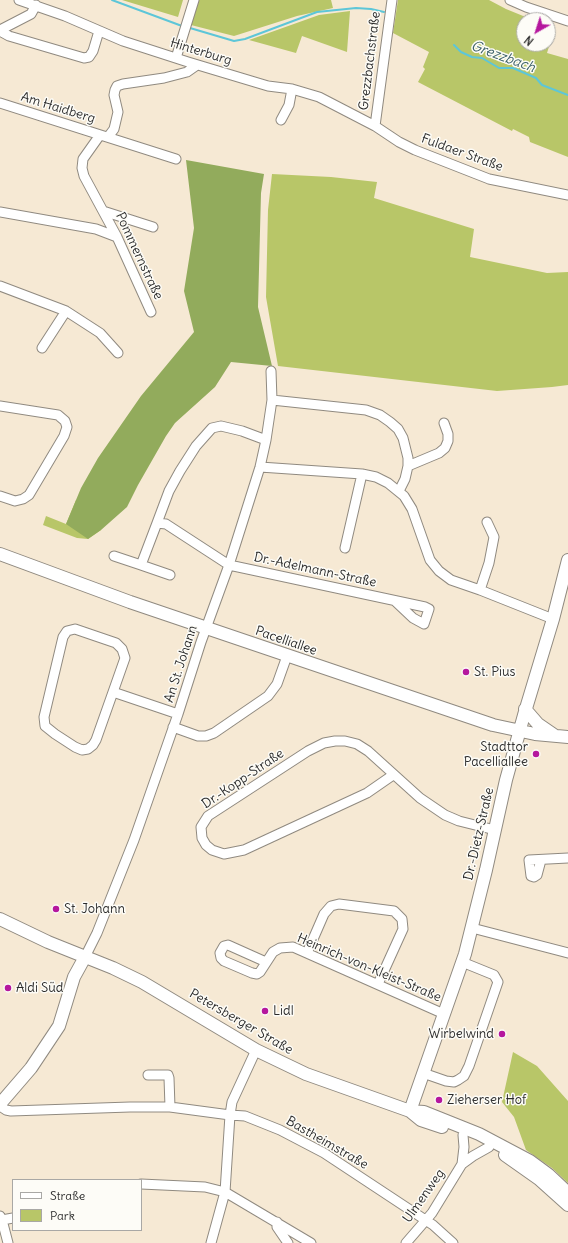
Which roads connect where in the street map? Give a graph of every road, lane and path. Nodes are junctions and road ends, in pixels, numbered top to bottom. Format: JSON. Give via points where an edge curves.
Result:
{"nodes":[{"id":1,"x":19,"y":0,"type":"edge"},
{"id":2,"x":194,"y":0,"type":"edge"},
{"id":3,"x":392,"y":0,"type":"edge"},
{"id":4,"x":510,"y":0,"type":"edge"},
{"id":5,"x":36,"y":5,"type":"junction"},
{"id":6,"x":568,"y":21,"type":"edge"},
{"id":7,"x":0,"y":30,"type":"edge"},
{"id":8,"x":99,"y":31,"type":"junction"},
{"id":9,"x":176,"y":58,"type":"junction"},
{"id":10,"x":197,"y":65,"type":"junction"},
{"id":11,"x":292,"y":89,"type":"junction"},
{"id":12,"x":0,"y":103,"type":"edge"},
{"id":13,"x":281,"y":120,"type":"dead end"},
{"id":14,"x":375,"y":126,"type":"junction"},
{"id":15,"x":104,"y":136,"type":"junction"},
{"id":16,"x":176,"y":158,"type":"dead end"},
{"id":17,"x":568,"y":195,"type":"edge"},
{"id":18,"x":0,"y":212,"type":"edge"},
{"id":19,"x":105,"y":215,"type":"junction"},
{"id":20,"x":153,"y":227,"type":"dead end"},
{"id":21,"x":96,"y":229,"type":"junction"},
{"id":22,"x":117,"y":237,"type":"junction"},
{"id":23,"x":0,"y":286,"type":"edge"},
{"id":24,"x":66,"y":311,"type":"junction"},
{"id":25,"x":151,"y":312,"type":"dead end"},
{"id":26,"x":42,"y":348,"type":"dead end"},
{"id":27,"x":118,"y":353,"type":"dead end"},
{"id":28,"x":271,"y":371,"type":"dead end"},
{"id":29,"x":272,"y":400,"type":"junction"},
{"id":30,"x":0,"y":406,"type":"edge"},
{"id":31,"x":444,"y":423,"type":"dead end"},
{"id":32,"x":266,"y":440,"type":"junction"},
{"id":33,"x":408,"y":466,"type":"junction"},
{"id":34,"x":260,"y":467,"type":"junction"},
{"id":35,"x":362,"y":474,"type":"junction"},
{"id":36,"x":399,"y":491,"type":"junction"},
{"id":37,"x":0,"y":496,"type":"edge"},
{"id":38,"x":487,"y":522,"type":"dead end"},
{"id":39,"x":157,"y":523,"type":"junction"},
{"id":40,"x":345,"y":548,"type":"dead end"},
{"id":41,"x":0,"y":554,"type":"edge"},
{"id":42,"x":114,"y":556,"type":"dead end"},
{"id":43,"x":568,"y":560,"type":"edge"},
{"id":44,"x":141,"y":565,"type":"junction"},
{"id":45,"x":229,"y":565,"type":"junction"},
{"id":46,"x":170,"y":575,"type":"dead end"},
{"id":47,"x":480,"y":590,"type":"junction"},
{"id":48,"x":395,"y":601,"type":"dead end"},
{"id":49,"x":553,"y":619,"type":"junction"},
{"id":50,"x":206,"y":629,"type":"junction"},
{"id":51,"x":287,"y":656,"type":"junction"},
{"id":52,"x":113,"y":692,"type":"junction"},
{"id":53,"x":525,"y":709,"type":"junction"},
{"id":54,"x":178,"y":714,"type":"junction"},
{"id":55,"x":173,"y":727,"type":"junction"},
{"id":56,"x":519,"y":731,"type":"junction"},
{"id":57,"x":554,"y":736,"type":"junction"},
{"id":58,"x":568,"y":737,"type":"edge"},
{"id":59,"x":393,"y":775,"type":"junction"},
{"id":60,"x":495,"y":830,"type":"junction"},
{"id":61,"x":568,"y":858,"type":"edge"},
{"id":62,"x":541,"y":860,"type":"dead end"},
{"id":63,"x":0,"y":919,"type":"edge"},
{"id":64,"x":472,"y":928,"type":"junction"},
{"id":65,"x":307,"y":953,"type":"junction"},
{"id":66,"x":568,"y":953,"type":"edge"},
{"id":67,"x":85,"y":957,"type":"junction"},
{"id":68,"x":266,"y":962,"type":"junction"},
{"id":69,"x":462,"y":962,"type":"junction"},
{"id":70,"x":378,"y":984,"type":"junction"},
{"id":71,"x":444,"y":1014,"type":"junction"},
{"id":72,"x":256,"y":1050,"type":"junction"},
{"id":73,"x":423,"y":1073,"type":"junction"},
{"id":74,"x":148,"y":1075,"type":"dead end"},
{"id":75,"x":0,"y":1105,"type":"edge"},
{"id":76,"x":170,"y":1107,"type":"junction"},
{"id":77,"x":410,"y":1111,"type":"junction"},
{"id":78,"x":230,"y":1115,"type":"junction"},
{"id":79,"x":463,"y":1135,"type":"junction"},
{"id":80,"x":489,"y":1147,"type":"junction"},
{"id":81,"x":462,"y":1164,"type":"junction"},
{"id":82,"x":142,"y":1184,"type":"edge"},
{"id":83,"x":225,"y":1192,"type":"junction"},
{"id":84,"x":568,"y":1193,"type":"edge"},
{"id":85,"x":568,"y":1205,"type":"edge"},
{"id":86,"x":1,"y":1218,"type":"edge"},
{"id":87,"x":12,"y":1218,"type":"edge"},
{"id":88,"x":426,"y":1220,"type":"junction"},
{"id":89,"x":277,"y":1222,"type":"junction"},
{"id":90,"x":8,"y":1243,"type":"edge"},
{"id":91,"x":211,"y":1243,"type":"edge"},
{"id":92,"x":288,"y":1243,"type":"edge"},
{"id":93,"x":311,"y":1243,"type":"edge"},
{"id":94,"x":406,"y":1243,"type":"edge"},
{"id":95,"x":453,"y":1243,"type":"edge"}],
"edges":[{"from":1,"to":5,"type":"street","name":"Hinterburg"},
{"from":2,"to":9,"type":"street"},
{"from":3,"to":14,"type":"street","name":"Grezzbachstraße"},
{"from":4,"to":6,"type":"street","via":[[526,8]]},
{"from":5,"to":7,"type":"street","via":[[31,14]]},
{"from":5,"to":8,"type":"street","name":"Hinterburg"},
{"from":7,"to":8,"type":"street","via":[[9,36],[84,58],[89,57],[93,51]]},
{"from":8,"to":9,"type":"street","name":"Hinterburg"},
{"from":9,"to":10,"type":"street","name":"Hinterburg"},
{"from":10,"to":11,"type":"street","name":"Hinterburg","via":[[268,86]]},
{"from":10,"to":15,"type":"street","name":"Am Haidberg","via":[[187,72],[117,86],[114,95],[118,112],[114,129]]},
{"from":11,"to":13,"type":"street","via":[[289,105]]},
{"from":11,"to":14,"type":"street","name":"Hinterburg","via":[[319,98]]},
{"from":12,"to":15,"type":"street","name":"Am Haidberg"},
{"from":14,"to":17,"type":"street","name":"Fuldaer Straße","via":[[415,150],[488,179]]},
{"from":15,"to":16,"type":"street","name":"Am Haidberg"},
{"from":15,"to":19,"type":"street","name":"Pommernstraße","via":[[84,159],[82,168]]},
{"from":18,"to":21,"type":"street"},
{"from":19,"to":20,"type":"street","name":"Pommernstraße"},
{"from":19,"to":21,"type":"street","via":[[103,225]]},
{"from":19,"to":22,"type":"street","name":"Pommernstraße"},
{"from":21,"to":22,"type":"street"},
{"from":22,"to":25,"type":"street","name":"Pommernstraße"},
{"from":23,"to":24,"type":"street"},
{"from":24,"to":26,"type":"street"},
{"from":24,"to":27,"type":"street","via":[[100,334]]},
{"from":28,"to":29,"type":"street","name":"An St. Johann"},
{"from":29,"to":32,"type":"street","name":"An St. Johann"},
{"from":29,"to":33,"type":"street","via":[[366,410],[380,415],[394,425],[400,434],[406,447]]},
{"from":30,"to":37,"type":"street","via":[[58,414],[67,427],[29,496],[15,501]]},
{"from":31,"to":33,"type":"street","via":[[448,441],[439,454]]},
{"from":32,"to":34,"type":"street","name":"An St. Johann"},
{"from":32,"to":39,"type":"street","via":[[221,426],[212,428],[196,446],[180,471]]},
{"from":33,"to":36,"type":"street","via":[[403,486]]},
{"from":34,"to":35,"type":"street"},
{"from":34,"to":45,"type":"street","name":"An St. Johann"},
{"from":35,"to":36,"type":"street","via":[[376,477]]},
{"from":35,"to":40,"type":"street"},
{"from":36,"to":47,"type":"street","via":[[412,510],[430,560],[451,580]]},
{"from":38,"to":47,"type":"street","via":[[494,537]]},
{"from":39,"to":44,"type":"street"},
{"from":39,"to":45,"type":"street","via":[[166,524]]},
{"from":41,"to":50,"type":"main road","name":"Pacelliallee"},
{"from":42,"to":44,"type":"street"},
{"from":43,"to":49,"type":"main road","name":"Dr.-Dietz-Straße"},
{"from":44,"to":46,"type":"street"},
{"from":45,"to":48,"type":"street","name":"Dr.-Adelmann-Straße"},
{"from":45,"to":50,"type":"street","name":"An St. Johann"},
{"from":47,"to":49,"type":"street"},
{"from":49,"to":53,"type":"main road","name":"Dr.-Dietz-Straße"},
{"from":50,"to":51,"type":"main road","name":"Pacelliallee"},
{"from":50,"to":54,"type":"street","name":"An St. Johann"},
{"from":51,"to":55,"type":"street","via":[[277,684],[268,696],[214,733],[198,736]]},
{"from":51,"to":56,"type":"main road","name":"Pacelliallee","via":[[487,723]]},
{"from":52,"to":52,"type":"street","via":[[96,740],[88,749],[75,747],[45,726],[44,717],[63,636],[67,631],[75,629],[116,643],[122,649],[124,658]]},
{"from":52,"to":54,"type":"street"},
{"from":53,"to":56,"type":"main road","name":"Dr.-Dietz-Straße"},
{"from":53,"to":57,"type":"main road","via":[[538,724]]},
{"from":54,"to":55,"type":"street","name":"An St. Johann"},
{"from":55,"to":67,"type":"street","name":"An St. Johann","via":[[134,840]]},
{"from":56,"to":57,"type":"main road","name":"Pacelliallee"},
{"from":56,"to":60,"type":"main road","name":"Dr.-Dietz-Straße"},
{"from":57,"to":58,"type":"main road","name":"Pacelliallee"},
{"from":59,"to":59,"type":"street","name":"Dr.-Kopp-Straße","via":[[357,744],[345,741],[324,743],[208,816],[201,827],[202,838],[212,850],[224,854],[244,850],[367,792]]},
{"from":59,"to":60,"type":"street","name":"Dr.-Kopp-Straße","via":[[445,815]]},
{"from":60,"to":64,"type":"main road","name":"Dr.-Dietz-Straße"},
{"from":61,"to":62,"type":"street"},
{"from":63,"to":67,"type":"main road","name":"Petersberger Straße"},
{"from":64,"to":66,"type":"street"},
{"from":64,"to":69,"type":"main road","name":"Dr.-Dietz-Straße"},
{"from":65,"to":68,"type":"street","name":"Heinrich-von-Kleist-Straße","via":[[293,947],[284,947],[273,952]]},
{"from":65,"to":70,"type":"street","name":"Heinrich-von-Kleist-Straße"},
{"from":65,"to":70,"type":"street","via":[[324,914],[331,906],[339,904],[394,911],[402,919],[403,929]]},
{"from":67,"to":72,"type":"main road","name":"Petersberger Straße","via":[[146,984]]},
{"from":67,"to":75,"type":"main road","via":[[74,977],[59,1026],[31,1068]]},
{"from":68,"to":68,"type":"street","name":"Heinrich-von-Kleist-Straße","via":[[260,972],[253,974],[222,960],[220,953],[224,946],[228,945]]},
{"from":69,"to":71,"type":"main road","name":"Dr.-Dietz-Straße"},
{"from":69,"to":73,"type":"street","via":[[494,975],[498,982],[469,1066],[464,1076],[454,1082]]},
{"from":70,"to":71,"type":"street","name":"Heinrich-von-Kleist-Straße"},
{"from":71,"to":73,"type":"main road","name":"Dr.-Dietz-Straße"},
{"from":72,"to":77,"type":"main road","name":"Petersberger Straße","via":[[306,1074]]},
{"from":72,"to":78,"type":"street","via":[[232,1102]]},
{"from":73,"to":77,"type":"main road","name":"Dr.-Dietz-Straße"},
{"from":74,"to":76,"type":"street","via":[[168,1075]]},
{"from":75,"to":76,"type":"street","name":"Bastheimstraße","via":[[11,1111]]},
{"from":76,"to":78,"type":"street","name":"Bastheimstraße"},
{"from":77,"to":79,"type":"main road","name":"Petersberger Straße","via":[[421,1120]]},
{"from":77,"to":84,"type":"main road","name":"Petersberger Straße","via":[[424,1112],[454,1123],[499,1144],[530,1161]]},
{"from":78,"to":83,"type":"street"},
{"from":78,"to":88,"type":"street","name":"Bastheimstraße","via":[[245,1116],[280,1130],[324,1153]]},
{"from":79,"to":80,"type":"main road","name":"Petersberger Straße"},
{"from":79,"to":81,"type":"street","name":"Ulmenweg"},
{"from":80,"to":81,"type":"street","name":"Ulmenweg"},
{"from":80,"to":85,"type":"main road","name":"Petersberger Straße","via":[[531,1173]]},
{"from":81,"to":88,"type":"street","name":"Ulmenweg"},
{"from":82,"to":83,"type":"street","via":[[205,1187]]},
{"from":83,"to":89,"type":"street"},
{"from":83,"to":91,"type":"street"},
{"from":86,"to":87,"type":"street"},
{"from":86,"to":90,"type":"street"},
{"from":88,"to":94,"type":"street","name":"Ulmenweg"},
{"from":88,"to":95,"type":"street","name":"Bastheimstraße"},
{"from":89,"to":92,"type":"street","via":[[277,1227]]},
{"from":89,"to":93,"type":"street"}]}
